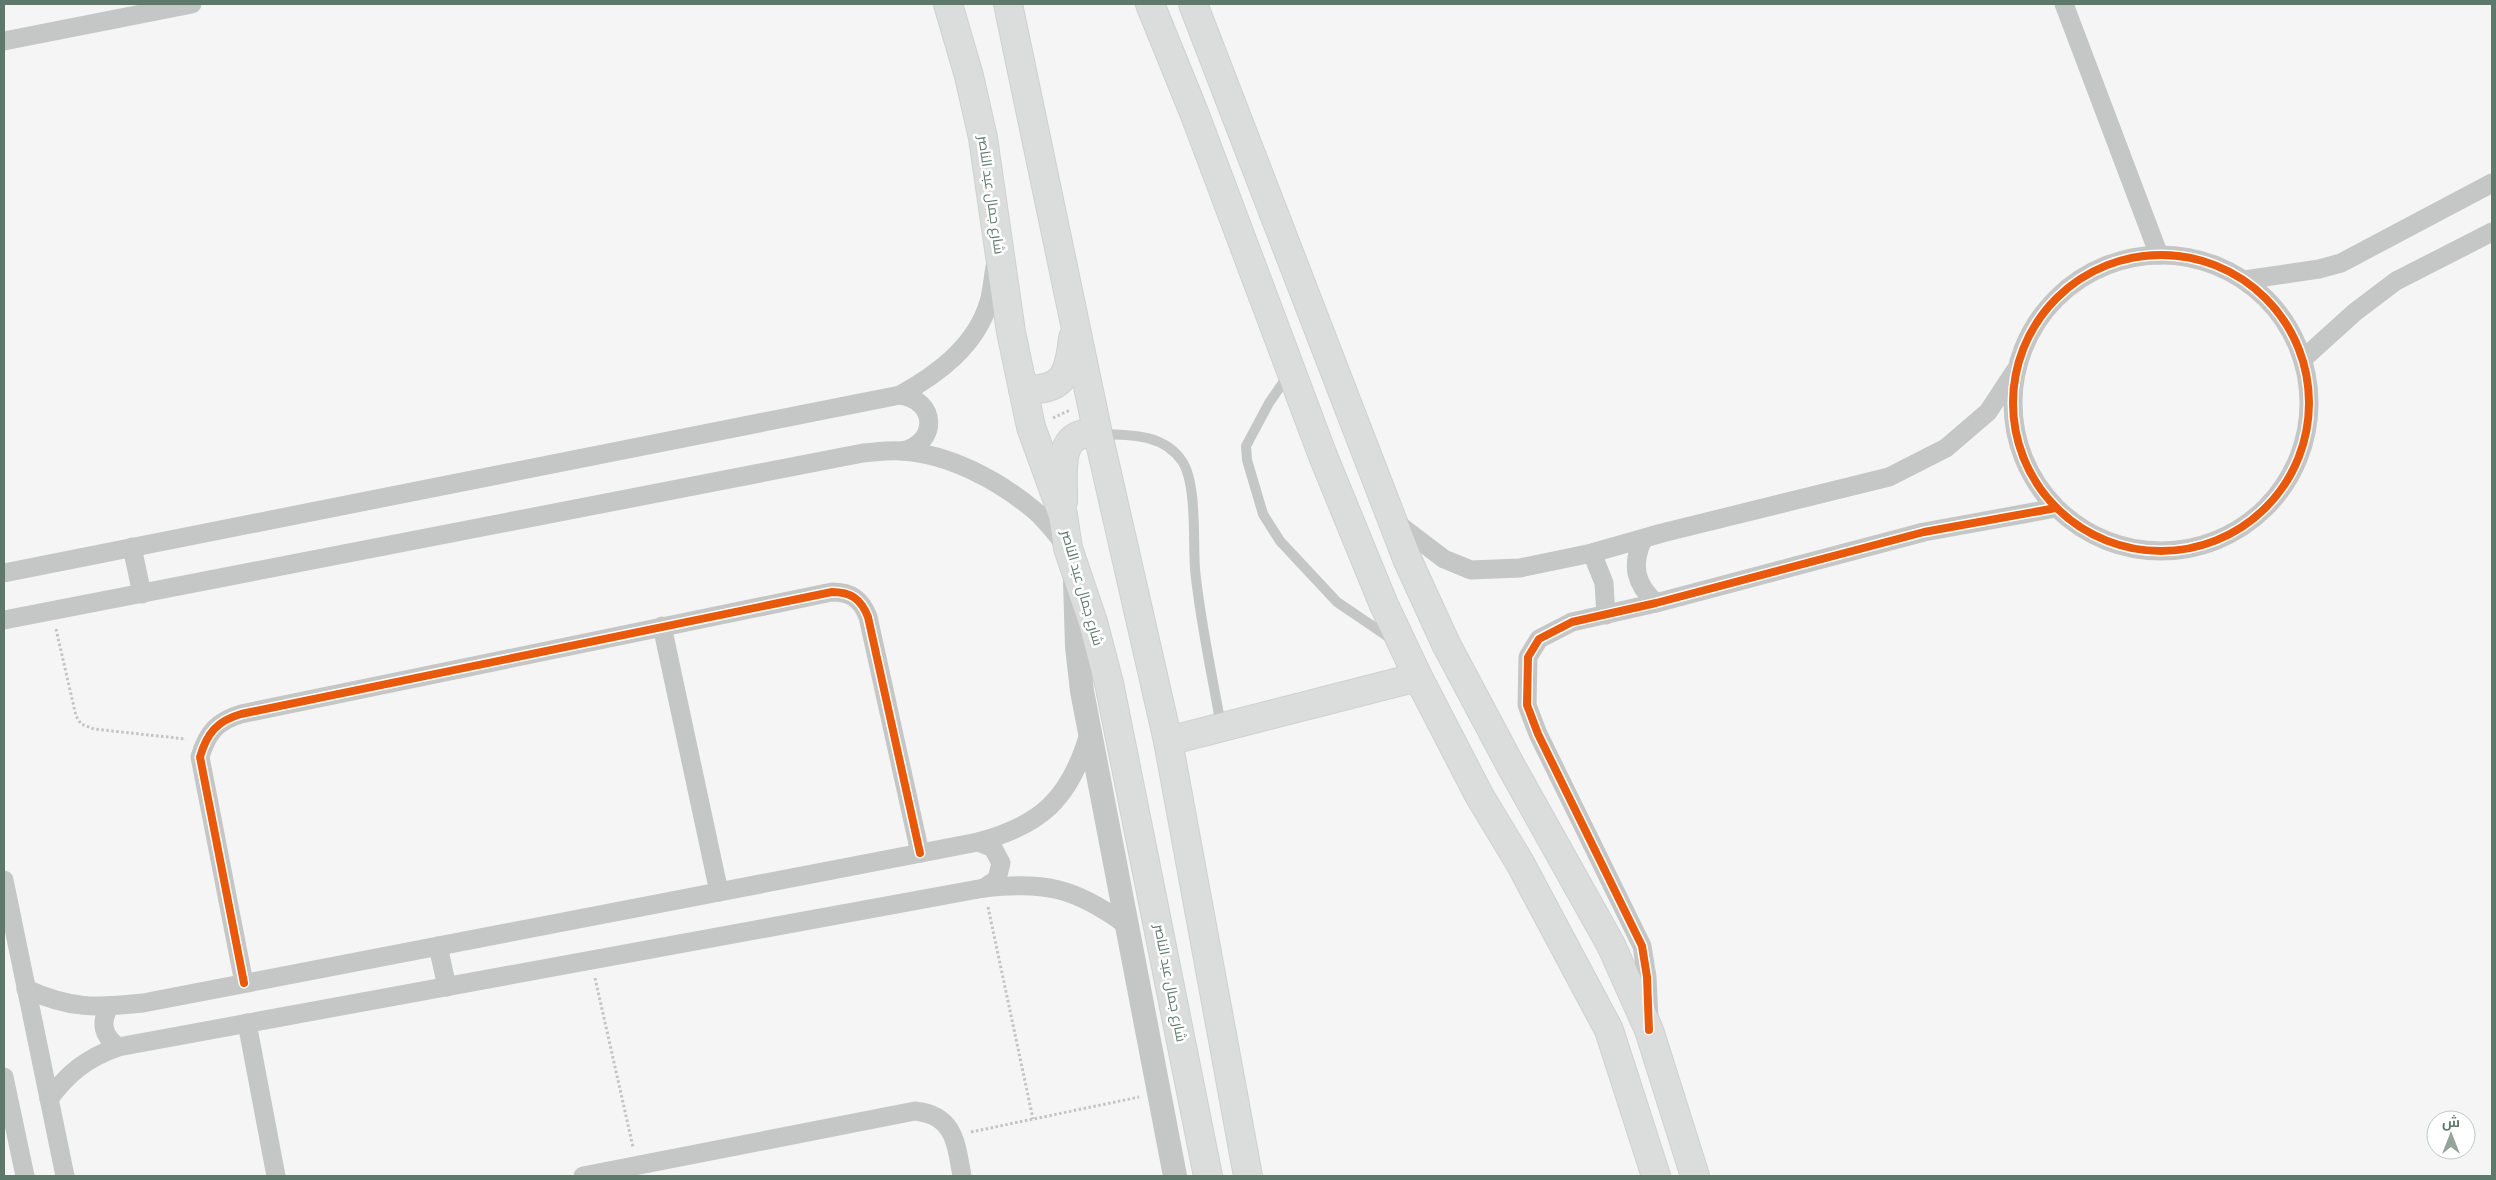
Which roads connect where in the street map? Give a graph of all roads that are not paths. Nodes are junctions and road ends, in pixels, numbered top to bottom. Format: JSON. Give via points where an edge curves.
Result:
{"nodes":[{"id":1,"x":192,"y":4,"type":"edge"},
{"id":2,"x":948,"y":4,"type":"edge"},
{"id":3,"x":1008,"y":4,"type":"edge"},
{"id":4,"x":1150,"y":4,"type":"edge"},
{"id":5,"x":1193,"y":4,"type":"edge"},
{"id":6,"x":2064,"y":4,"type":"edge"},
{"id":7,"x":4,"y":41,"type":"edge"},
{"id":8,"x":2492,"y":183,"type":"edge"},
{"id":9,"x":2492,"y":232,"type":"edge"},
{"id":10,"x":999,"y":249,"type":"junction"},
{"id":11,"x":2159,"y":255,"type":"junction"},
{"id":12,"x":2244,"y":280,"type":"junction"},
{"id":13,"x":1076,"y":320,"type":"junction"},
{"id":14,"x":2303,"y":359,"type":"junction"},
{"id":15,"x":2016,"y":370,"type":"junction"},
{"id":16,"x":1291,"y":371,"type":"junction"},
{"id":17,"x":1023,"y":389,"type":"junction"},
{"id":18,"x":900,"y":394,"type":"junction"},
{"id":19,"x":1098,"y":434,"type":"junction"},
{"id":20,"x":902,"y":451,"type":"junction"},
{"id":21,"x":2056,"y":508,"type":"junction"},
{"id":22,"x":1063,"y":515,"type":"junction"},
{"id":23,"x":1390,"y":519,"type":"junction"},
{"id":24,"x":1643,"y":539,"type":"junction"},
{"id":25,"x":132,"y":548,"type":"junction"},
{"id":26,"x":1592,"y":553,"type":"junction"},
{"id":27,"x":1071,"y":555,"type":"junction"},
{"id":28,"x":4,"y":573,"type":"edge"},
{"id":29,"x":142,"y":594,"type":"junction"},
{"id":30,"x":1656,"y":603,"type":"junction"},
{"id":31,"x":1606,"y":615,"type":"junction"},
{"id":32,"x":4,"y":620,"type":"edge"},
{"id":33,"x":662,"y":626,"type":"junction"},
{"id":34,"x":1404,"y":648,"type":"junction"},
{"id":35,"x":1418,"y":677,"type":"junction"},
{"id":36,"x":1221,"y":727,"type":"junction"},
{"id":37,"x":1089,"y":734,"type":"junction"},
{"id":38,"x":1168,"y":741,"type":"junction"},
{"id":39,"x":978,"y":842,"type":"junction"},
{"id":40,"x":920,"y":853,"type":"junction"},
{"id":41,"x":4,"y":880,"type":"edge"},
{"id":42,"x":984,"y":888,"type":"junction"},
{"id":43,"x":719,"y":892,"type":"junction"},
{"id":44,"x":1125,"y":924,"type":"junction"},
{"id":45,"x":438,"y":946,"type":"junction"},
{"id":46,"x":244,"y":983,"type":"junction"},
{"id":47,"x":447,"y":987,"type":"junction"},
{"id":48,"x":26,"y":989,"type":"junction"},
{"id":49,"x":109,"y":1007,"type":"junction"},
{"id":50,"x":247,"y":1023,"type":"junction"},
{"id":51,"x":1649,"y":1030,"type":"junction"},
{"id":52,"x":118,"y":1047,"type":"junction"},
{"id":53,"x":4,"y":1077,"type":"edge"},
{"id":54,"x":49,"y":1099,"type":"junction"},
{"id":55,"x":26,"y":1176,"type":"edge"},
{"id":56,"x":65,"y":1176,"type":"edge"},
{"id":57,"x":276,"y":1176,"type":"edge"},
{"id":58,"x":583,"y":1176,"type":"edge"},
{"id":59,"x":962,"y":1176,"type":"edge"},
{"id":60,"x":1175,"y":1176,"type":"edge"},
{"id":61,"x":1208,"y":1176,"type":"edge"},
{"id":62,"x":1248,"y":1176,"type":"edge"},
{"id":63,"x":1656,"y":1176,"type":"edge"},
{"id":64,"x":1695,"y":1176,"type":"edge"}],
"edges":[{"from":1,"to":7,"type":"street"},
{"from":2,"to":10,"type":"main road","name":"شارع جمال عبد الناصر","via":[[983,138]]},
{"from":3,"to":13,"type":"main road"},
{"from":4,"to":16,"type":"main road"},
{"from":5,"to":23,"type":"main road"},
{"from":6,"to":11,"type":"street"},
{"from":8,"to":12,"type":"street","via":[[2341,263],[2312,271]]},
{"from":9,"to":14,"type":"street","via":[[2396,281],[2336,328]]},
{"from":10,"to":17,"type":"main road","name":"شارع جمال عبد الناصر","via":[[1010,332]]},
{"from":10,"to":18,"type":"street","via":[[989,302],[975,332],[954,358],[929,379]]},
{"from":11,"to":12,"type":"street","via":[[2189,257],[2218,266]]},
{"from":11,"to":15,"type":"street","via":[[2128,258],[2089,273],[2056,298],[2031,331]]},
{"from":12,"to":14,"type":"street","via":[[2280,314]]},
{"from":13,"to":17,"type":"main road","via":[[1067,372],[1059,382],[1047,388]]},
{"from":13,"to":19,"type":"main road"},
{"from":14,"to":21,"type":"street","via":[[2310,402],[2304,445],[2286,484],[2256,517],[2219,540],[2177,551],[2133,549],[2092,534]]},
{"from":15,"to":21,"type":"street","via":[[2013,420],[2027,468]]},
{"from":15,"to":24,"type":"street","via":[[1988,412],[1946,448],[1889,477]]},
{"from":16,"to":34,"type":"main road","via":[[1353,532]]},
{"from":16,"to":34,"type":"lane","via":[[1246,446],[1263,514],[1280,541],[1337,602]]},
{"from":17,"to":22,"type":"main road","name":"شارع جمال عبد الناصر","via":[[1031,427]]},
{"from":18,"to":20,"type":"street","via":[[918,400],[925,408],[929,427],[920,444]]},
{"from":18,"to":25,"type":"street"},
{"from":19,"to":22,"type":"main road","via":[[1077,434],[1068,442],[1064,452]]},
{"from":19,"to":36,"type":"lane","via":[[1144,436],[1166,444],[1182,461],[1191,490],[1196,570]]},
{"from":19,"to":38,"type":"main road"},
{"from":20,"to":27,"type":"street","via":[[975,471],[1008,490],[1036,511]]},
{"from":20,"to":29,"type":"street","via":[[824,459]]},
{"from":21,"to":30,"type":"street","via":[[1924,532]]},
{"from":22,"to":27,"type":"main road","name":"شارع جمال عبد الناصر"},
{"from":23,"to":26,"type":"street","via":[[1444,560],[1471,570],[1520,568]]},
{"from":23,"to":51,"type":"main road","via":[[1446,644],[1512,768],[1594,910]]},
{"from":24,"to":26,"type":"street"},
{"from":24,"to":30,"type":"street","via":[[1636,560],[1638,581]]},
{"from":25,"to":28,"type":"street"},
{"from":25,"to":29,"type":"street"},
{"from":26,"to":31,"type":"street","via":[[1604,583]]},
{"from":27,"to":37,"type":"street","via":[[1077,647]]},
{"from":27,"to":61,"type":"main road","name":"شارع جمال عبد الناصر","via":[[1093,622],[1123,745]]},
{"from":29,"to":32,"type":"street"},
{"from":30,"to":31,"type":"street"},
{"from":31,"to":51,"type":"street","via":[[1572,622],[1539,639],[1528,657],[1527,705],[1538,734],[1642,946]]},
{"from":33,"to":40,"type":"street","via":[[832,592],[856,596],[868,617]]},
{"from":33,"to":43,"type":"street"},
{"from":33,"to":46,"type":"street","via":[[241,714],[213,728],[204,741],[200,757]]},
{"from":34,"to":35,"type":"main road"},
{"from":35,"to":36,"type":"main road"},
{"from":35,"to":63,"type":"main road","via":[[1479,795],[1520,863],[1609,1030]]},
{"from":36,"to":38,"type":"main road"},
{"from":37,"to":39,"type":"street","via":[[1082,760],[1069,784],[1052,804],[1008,834]]},
{"from":37,"to":44,"type":"street"},
{"from":38,"to":62,"type":"main road"},
{"from":39,"to":40,"type":"street"},
{"from":39,"to":42,"type":"street","via":[[993,848],[1001,863],[997,879]]},
{"from":40,"to":43,"type":"street"},
{"from":41,"to":48,"type":"street"},
{"from":42,"to":44,"type":"street","via":[[1020,884],[1048,887],[1102,907]]},
{"from":42,"to":47,"type":"street"},
{"from":43,"to":45,"type":"street"},
{"from":44,"to":60,"type":"street"},
{"from":45,"to":46,"type":"street"},
{"from":45,"to":47,"type":"street"},
{"from":46,"to":49,"type":"street"},
{"from":47,"to":50,"type":"street"},
{"from":48,"to":49,"type":"street","via":[[67,1004]]},
{"from":48,"to":54,"type":"street"},
{"from":49,"to":52,"type":"street","via":[[103,1022],[104,1029],[106,1037]]},
{"from":50,"to":52,"type":"street"},
{"from":50,"to":57,"type":"street"},
{"from":51,"to":64,"type":"main road"},
{"from":52,"to":54,"type":"street","via":[[78,1066]]},
{"from":53,"to":55,"type":"street"},
{"from":54,"to":56,"type":"street"},
{"from":58,"to":59,"type":"street","via":[[915,1112],[927,1112],[947,1125],[953,1136]]}]}
